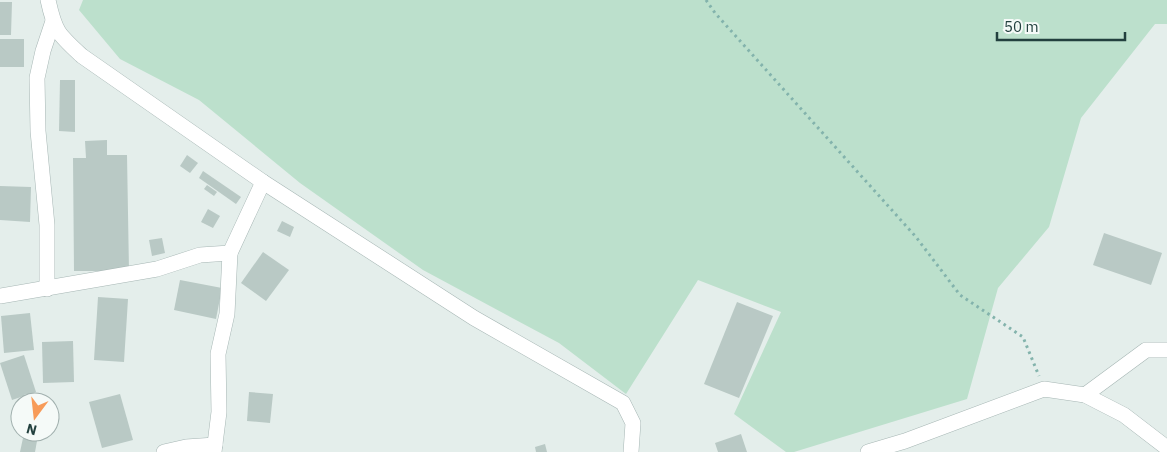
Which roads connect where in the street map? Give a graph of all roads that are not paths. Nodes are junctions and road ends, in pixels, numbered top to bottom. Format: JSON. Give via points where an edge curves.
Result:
{"nodes":[{"id":1,"x":48,"y":0,"type":"edge"},
{"id":2,"x":53,"y":21,"type":"junction"},
{"id":3,"x":263,"y":182,"type":"junction"},
{"id":4,"x":230,"y":254,"type":"junction"},
{"id":5,"x":47,"y":289,"type":"junction"},
{"id":6,"x":0,"y":296,"type":"edge"},
{"id":7,"x":1167,"y":350,"type":"edge"},
{"id":8,"x":1085,"y":395,"type":"junction"},
{"id":9,"x":215,"y":448,"type":"edge"},
{"id":10,"x":1167,"y":448,"type":"edge"},
{"id":11,"x":164,"y":452,"type":"edge"},
{"id":12,"x":632,"y":452,"type":"edge"},
{"id":13,"x":868,"y":452,"type":"edge"}],
"edges":[{"from":1,"to":2,"type":"street"},
{"from":2,"to":3,"type":"street","via":[[60,36],[82,56]]},
{"from":2,"to":5,"type":"street","via":[[37,78],[38,131],[47,225]]},
{"from":3,"to":4,"type":"street"},
{"from":3,"to":12,"type":"street","via":[[474,318],[623,403],[633,423]]},
{"from":4,"to":5,"type":"street","via":[[200,255],[157,269]]},
{"from":4,"to":9,"type":"street","via":[[227,314],[218,354],[219,412]]},
{"from":5,"to":6,"type":"street"},
{"from":7,"to":8,"type":"street","via":[[1146,350]]},
{"from":8,"to":10,"type":"street","via":[[1124,415]]},
{"from":8,"to":13,"type":"street","via":[[1044,389]]},
{"from":9,"to":11,"type":"street","via":[[186,447]]}]}
